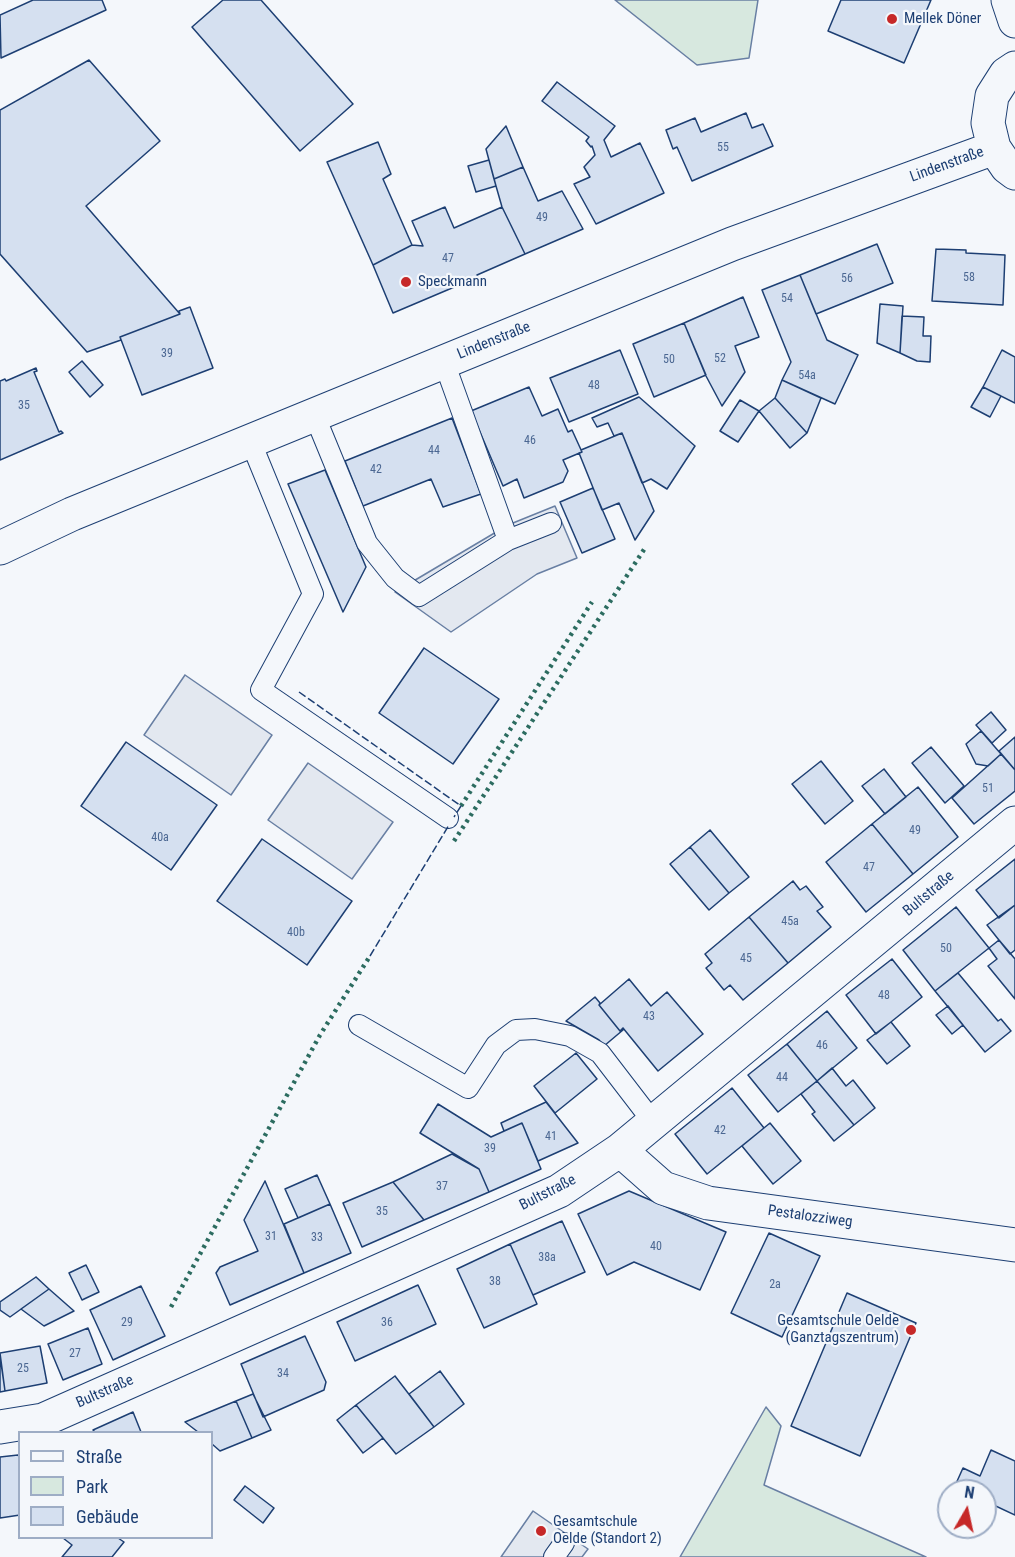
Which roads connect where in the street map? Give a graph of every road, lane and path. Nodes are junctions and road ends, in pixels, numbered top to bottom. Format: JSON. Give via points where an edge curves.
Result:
{"nodes":[{"id":1,"x":1008,"y":0,"type":"edge"},
{"id":2,"x":1015,"y":21,"type":"edge"},
{"id":3,"x":1015,"y":68,"type":"edge"},
{"id":4,"x":994,"y":148,"type":"junction"},
{"id":5,"x":1015,"y":173,"type":"edge"},
{"id":6,"x":444,"y":362,"type":"junction"},
{"id":7,"x":314,"y":414,"type":"junction"},
{"id":8,"x":250,"y":440,"type":"junction"},
{"id":9,"x":551,"y":523,"type":"dead end"},
{"id":10,"x":508,"y":540,"type":"junction"},
{"id":11,"x":0,"y":548,"type":"edge"},
{"id":12,"x":448,"y":818,"type":"dead end"},
{"id":13,"x":1015,"y":823,"type":"edge"},
{"id":14,"x":359,"y":1025,"type":"dead end"},
{"id":15,"x":653,"y":1122,"type":"junction"},
{"id":16,"x":620,"y":1150,"type":"junction"},
{"id":17,"x":1015,"y":1245,"type":"edge"},
{"id":18,"x":0,"y":1427,"type":"edge"}],
"edges":[{"from":1,"to":2,"type":"street"},
{"from":3,"to":4,"type":"street","via":[[1006,74],[992,96],[988,123]]},
{"from":4,"to":5,"type":"street"},
{"from":4,"to":6,"type":"street","name":"Lindenstraße","via":[[732,244]]},
{"from":6,"to":7,"type":"street","name":"Lindenstraße"},
{"from":6,"to":10,"type":"lane"},
{"from":7,"to":8,"type":"street","name":"Lindenstraße"},
{"from":7,"to":10,"type":"lane","via":[[367,543],[395,578],[419,596]]},
{"from":8,"to":11,"type":"street","name":"Lindenstraße"},
{"from":8,"to":12,"type":"lane","via":[[313,594],[261,690]]},
{"from":9,"to":10,"type":"lane"},
{"from":13,"to":15,"type":"street","name":"Bultstraße"},
{"from":14,"to":15,"type":"lane","via":[[468,1088],[496,1045],[516,1030],[535,1029],[570,1036],[600,1053]]},
{"from":15,"to":16,"type":"street","name":"Bultstraße"},
{"from":16,"to":17,"type":"street","name":"Pestalozziweg","via":[[663,1188],[708,1203]]},
{"from":16,"to":18,"type":"street","name":"Bultstraße","via":[[559,1191],[43,1420]]}]}
